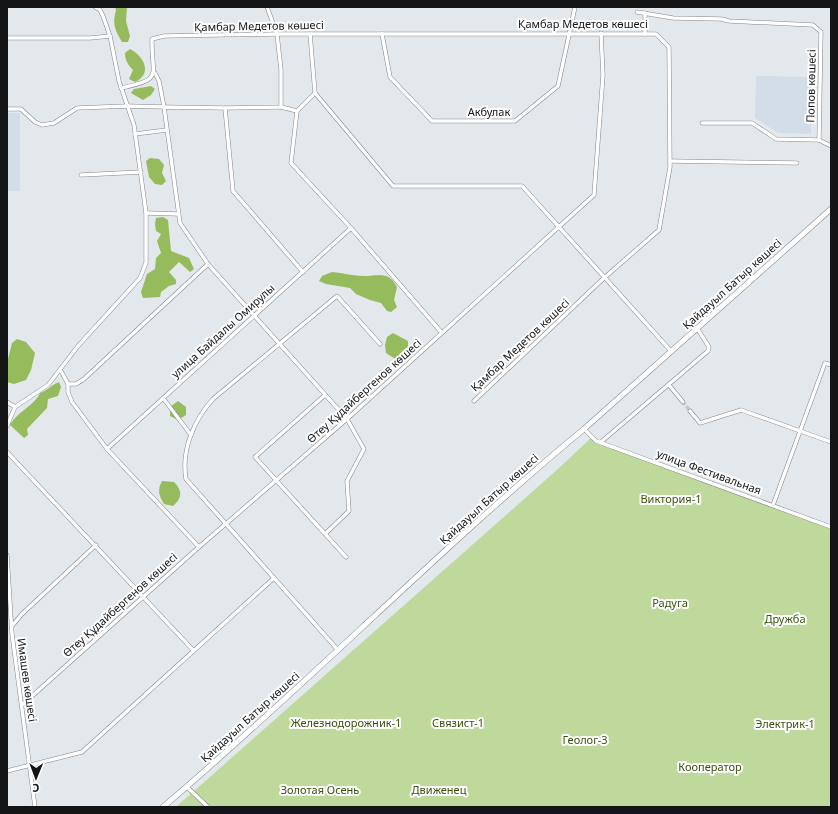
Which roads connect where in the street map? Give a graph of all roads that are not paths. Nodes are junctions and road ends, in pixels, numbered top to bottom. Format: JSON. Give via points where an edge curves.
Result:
{"nodes":[{"id":1,"x":95,"y":7,"type":"edge"},
{"id":2,"x":267,"y":7,"type":"edge"},
{"id":3,"x":576,"y":7,"type":"edge"},
{"id":4,"x":637,"y":12,"type":"dead end"},
{"id":5,"x":645,"y":13,"type":"junction"},
{"id":6,"x":570,"y":33,"type":"junction"},
{"id":7,"x":601,"y":33,"type":"junction"},
{"id":8,"x":277,"y":34,"type":"junction"},
{"id":9,"x":310,"y":34,"type":"junction"},
{"id":10,"x":382,"y":34,"type":"junction"},
{"id":11,"x":645,"y":34,"type":"junction"},
{"id":12,"x":110,"y":36,"type":"junction"},
{"id":13,"x":7,"y":38,"type":"edge"},
{"id":14,"x":155,"y":73,"type":"junction"},
{"id":15,"x":121,"y":88,"type":"junction"},
{"id":16,"x":315,"y":94,"type":"junction"},
{"id":17,"x":128,"y":106,"type":"junction"},
{"id":18,"x":164,"y":107,"type":"junction"},
{"id":19,"x":281,"y":107,"type":"junction"},
{"id":20,"x":226,"y":108,"type":"junction"},
{"id":21,"x":7,"y":109,"type":"edge"},
{"id":22,"x":297,"y":111,"type":"junction"},
{"id":23,"x":702,"y":123,"type":"dead end"},
{"id":24,"x":167,"y":130,"type":"junction"},
{"id":25,"x":135,"y":134,"type":"junction"},
{"id":26,"x":819,"y":140,"type":"junction"},
{"id":27,"x":831,"y":146,"type":"edge"},
{"id":28,"x":670,"y":161,"type":"junction"},
{"id":29,"x":797,"y":163,"type":"dead end"},
{"id":30,"x":140,"y":172,"type":"junction"},
{"id":31,"x":81,"y":175,"type":"dead end"},
{"id":32,"x":831,"y":209,"type":"edge"},
{"id":33,"x":146,"y":214,"type":"junction"},
{"id":34,"x":178,"y":214,"type":"junction"},
{"id":35,"x":560,"y":227,"type":"junction"},
{"id":36,"x":351,"y":228,"type":"junction"},
{"id":37,"x":208,"y":264,"type":"junction"},
{"id":38,"x":303,"y":272,"type":"junction"},
{"id":39,"x":604,"y":278,"type":"junction"},
{"id":40,"x":253,"y":316,"type":"junction"},
{"id":41,"x":697,"y":328,"type":"junction"},
{"id":42,"x":442,"y":333,"type":"junction"},
{"id":43,"x":280,"y":344,"type":"junction"},
{"id":44,"x":380,"y":344,"type":"dead end"},
{"id":45,"x":671,"y":351,"type":"junction"},
{"id":46,"x":831,"y":365,"type":"edge"},
{"id":47,"x":61,"y":371,"type":"junction"},
{"id":48,"x":68,"y":384,"type":"junction"},
{"id":49,"x":668,"y":385,"type":"junction"},
{"id":50,"x":325,"y":395,"type":"junction"},
{"id":51,"x":163,"y":398,"type":"junction"},
{"id":52,"x":474,"y":401,"type":"dead end"},
{"id":53,"x":7,"y":402,"type":"edge"},
{"id":54,"x":683,"y":402,"type":"tunnel mouth"},
{"id":55,"x":15,"y":407,"type":"junction"},
{"id":56,"x":690,"y":412,"type":"tunnel mouth"},
{"id":57,"x":347,"y":419,"type":"junction"},
{"id":58,"x":7,"y":426,"type":"edge"},
{"id":59,"x":584,"y":429,"type":"junction"},
{"id":60,"x":800,"y":431,"type":"junction"},
{"id":61,"x":191,"y":435,"type":"junction"},
{"id":62,"x":601,"y":442,"type":"junction"},
{"id":63,"x":831,"y":442,"type":"edge"},
{"id":64,"x":107,"y":449,"type":"junction"},
{"id":65,"x":7,"y":452,"type":"edge"},
{"id":66,"x":276,"y":480,"type":"junction"},
{"id":67,"x":774,"y":505,"type":"junction"},
{"id":68,"x":225,"y":524,"type":"junction"},
{"id":69,"x":831,"y":526,"type":"edge"},
{"id":70,"x":326,"y":533,"type":"junction"},
{"id":71,"x":96,"y":545,"type":"junction"},
{"id":72,"x":199,"y":547,"type":"junction"},
{"id":73,"x":7,"y":555,"type":"edge"},
{"id":74,"x":346,"y":557,"type":"dead end"},
{"id":75,"x":274,"y":578,"type":"junction"},
{"id":76,"x":144,"y":596,"type":"junction"},
{"id":77,"x":12,"y":626,"type":"junction"},
{"id":78,"x":193,"y":650,"type":"junction"},
{"id":79,"x":338,"y":650,"type":"junction"},
{"id":80,"x":22,"y":705,"type":"junction"},
{"id":81,"x":30,"y":766,"type":"junction"},
{"id":82,"x":7,"y":771,"type":"edge"},
{"id":83,"x":187,"y":787,"type":"junction"},
{"id":84,"x":35,"y":807,"type":"edge"},
{"id":85,"x":163,"y":807,"type":"edge"},
{"id":86,"x":208,"y":807,"type":"edge"}],
"edges":[{"from":1,"to":12,"type":"street","via":[[100,10]]},
{"from":2,"to":8,"type":"street"},
{"from":3,"to":6,"type":"street","name":"Акбулак"},
{"from":4,"to":5,"type":"street"},
{"from":5,"to":11,"type":"street"},
{"from":5,"to":26,"type":"street","name":"Попов көшесі","via":[[673,18],[813,25],[821,32]]},
{"from":6,"to":7,"type":"street","name":"Қамбар Медетов көшесі"},
{"from":6,"to":10,"type":"street","name":"Қамбар Медетов көшесі"},
{"from":6,"to":10,"type":"street","name":"Акбулак","via":[[558,86],[515,121],[432,120],[390,77]]},
{"from":7,"to":11,"type":"street","name":"Қамбар Медетов көшесі"},
{"from":7,"to":35,"type":"street","name":"Өтеу Құдайбергенов көшесі","via":[[603,75],[594,195]]},
{"from":8,"to":9,"type":"street","name":"Қамбар Медетов көшесі"},
{"from":8,"to":14,"type":"street","name":"Қамбар Медетов көшесі","via":[[157,37],[152,39]]},
{"from":8,"to":19,"type":"street","via":[[282,70]]},
{"from":9,"to":10,"type":"street","name":"Қамбар Медетов көшесі"},
{"from":9,"to":16,"type":"street"},
{"from":11,"to":28,"type":"street","name":"Қамбар Медетов көшесі","via":[[656,34],[669,47]]},
{"from":12,"to":13,"type":"street"},
{"from":12,"to":15,"type":"street"},
{"from":14,"to":15,"type":"street","via":[[150,80],[142,84]]},
{"from":14,"to":18,"type":"street"},
{"from":15,"to":17,"type":"street"},
{"from":16,"to":22,"type":"street"},
{"from":16,"to":35,"type":"street","via":[[393,186],[522,186]]},
{"from":17,"to":18,"type":"street"},
{"from":17,"to":21,"type":"street","via":[[77,108],[54,123],[42,125],[21,109]]},
{"from":17,"to":25,"type":"street"},
{"from":18,"to":20,"type":"street"},
{"from":18,"to":24,"type":"street"},
{"from":19,"to":20,"type":"street"},
{"from":19,"to":22,"type":"street"},
{"from":20,"to":38,"type":"street","via":[[233,190]]},
{"from":22,"to":36,"type":"street","via":[[291,163]]},
{"from":23,"to":26,"type":"street","via":[[752,123],[776,139]]},
{"from":24,"to":25,"type":"street"},
{"from":24,"to":34,"type":"street"},
{"from":25,"to":30,"type":"street"},
{"from":26,"to":27,"type":"street"},
{"from":28,"to":29,"type":"street"},
{"from":28,"to":39,"type":"street","name":"Қамбар Медетов көшесі","via":[[659,230]]},
{"from":30,"to":31,"type":"street"},
{"from":30,"to":33,"type":"street"},
{"from":32,"to":41,"type":"street","name":"Қайдауыл Батыр көшесі"},
{"from":33,"to":34,"type":"street"},
{"from":33,"to":47,"type":"street","via":[[146,263],[140,278],[78,346]]},
{"from":34,"to":37,"type":"street","via":[[180,223]]},
{"from":35,"to":39,"type":"street"},
{"from":35,"to":42,"type":"street","name":"Өтеу Құдайбергенов көшесі"},
{"from":36,"to":38,"type":"street","name":"улица Байдалы Омирулы"},
{"from":36,"to":42,"type":"street"},
{"from":37,"to":40,"type":"street"},
{"from":37,"to":48,"type":"street","via":[[84,379],[76,384]]},
{"from":38,"to":40,"type":"street","name":"улица Байдалы Омирулы"},
{"from":39,"to":45,"type":"street"},
{"from":39,"to":52,"type":"street","name":"Қамбар Медетов көшесі"},
{"from":40,"to":43,"type":"street"},
{"from":40,"to":51,"type":"street","name":"улица Байдалы Омирулы"},
{"from":41,"to":45,"type":"street","name":"Қайдауыл Батыр көшесі"},
{"from":41,"to":49,"type":"street","via":[[709,350]]},
{"from":42,"to":57,"type":"street","name":"Өтеу Құдайбергенов көшесі"},
{"from":43,"to":44,"type":"street","via":[[337,296]]},
{"from":43,"to":50,"type":"street"},
{"from":43,"to":61,"type":"street","via":[[213,399],[202,412]]},
{"from":45,"to":59,"type":"street","name":"Қайдауыл Батыр көшесі"},
{"from":46,"to":60,"type":"street","via":[[825,363]]},
{"from":47,"to":48,"type":"street"},
{"from":47,"to":55,"type":"street","via":[[48,385]]},
{"from":48,"to":64,"type":"street","via":[[72,402]]},
{"from":49,"to":54,"type":"street"},
{"from":49,"to":62,"type":"street"},
{"from":50,"to":57,"type":"street"},
{"from":50,"to":66,"type":"street","via":[[255,457]]},
{"from":51,"to":61,"type":"street"},
{"from":51,"to":64,"type":"street","name":"улица Байдалы Омирулы"},
{"from":53,"to":55,"type":"street"},
{"from":55,"to":58,"type":"street"},
{"from":56,"to":60,"type":"street","via":[[700,423],[741,410]]},
{"from":57,"to":66,"type":"street","name":"Өтеу Құдайбергенов көшесі"},
{"from":57,"to":70,"type":"street","via":[[364,449],[347,481],[349,511]]},
{"from":59,"to":62,"type":"street","name":"улица Фестивальная","via":[[596,441]]},
{"from":59,"to":79,"type":"street","name":"Қайдауыл Батыр көшесі","via":[[533,472]]},
{"from":60,"to":63,"type":"street"},
{"from":60,"to":67,"type":"street"},
{"from":61,"to":68,"type":"street","via":[[184,471],[186,479]]},
{"from":62,"to":67,"type":"street","name":"улица Фестивальная"},
{"from":64,"to":72,"type":"street"},
{"from":65,"to":71,"type":"street"},
{"from":66,"to":68,"type":"street","name":"Өтеу Құдайбергенов көшесі"},
{"from":66,"to":70,"type":"street"},
{"from":67,"to":69,"type":"street","name":"улица Фестивальная"},
{"from":68,"to":72,"type":"street","name":"Өтеу Құдайбергенов көшесі"},
{"from":68,"to":75,"type":"street"},
{"from":70,"to":74,"type":"street"},
{"from":71,"to":76,"type":"street"},
{"from":71,"to":77,"type":"street"},
{"from":72,"to":76,"type":"street","name":"Өтеу Құдайбергенов көшесі"},
{"from":73,"to":77,"type":"street","name":"Имашев көшесі"},
{"from":75,"to":78,"type":"street"},
{"from":75,"to":79,"type":"street"},
{"from":76,"to":78,"type":"street"},
{"from":76,"to":80,"type":"street","name":"Өтеу Құдайбергенов көшесі"},
{"from":77,"to":80,"type":"street","name":"Имашев көшесі"},
{"from":78,"to":81,"type":"street","via":[[82,752]]},
{"from":79,"to":83,"type":"street","name":"Қайдауыл Батыр көшесі"},
{"from":80,"to":81,"type":"street","name":"Имашев көшесі"},
{"from":81,"to":82,"type":"street"},
{"from":81,"to":84,"type":"street","name":"Имашев көшесі"},
{"from":83,"to":85,"type":"street","name":"Қайдауыл Батыр көшесі"},
{"from":83,"to":86,"type":"street"}]}
